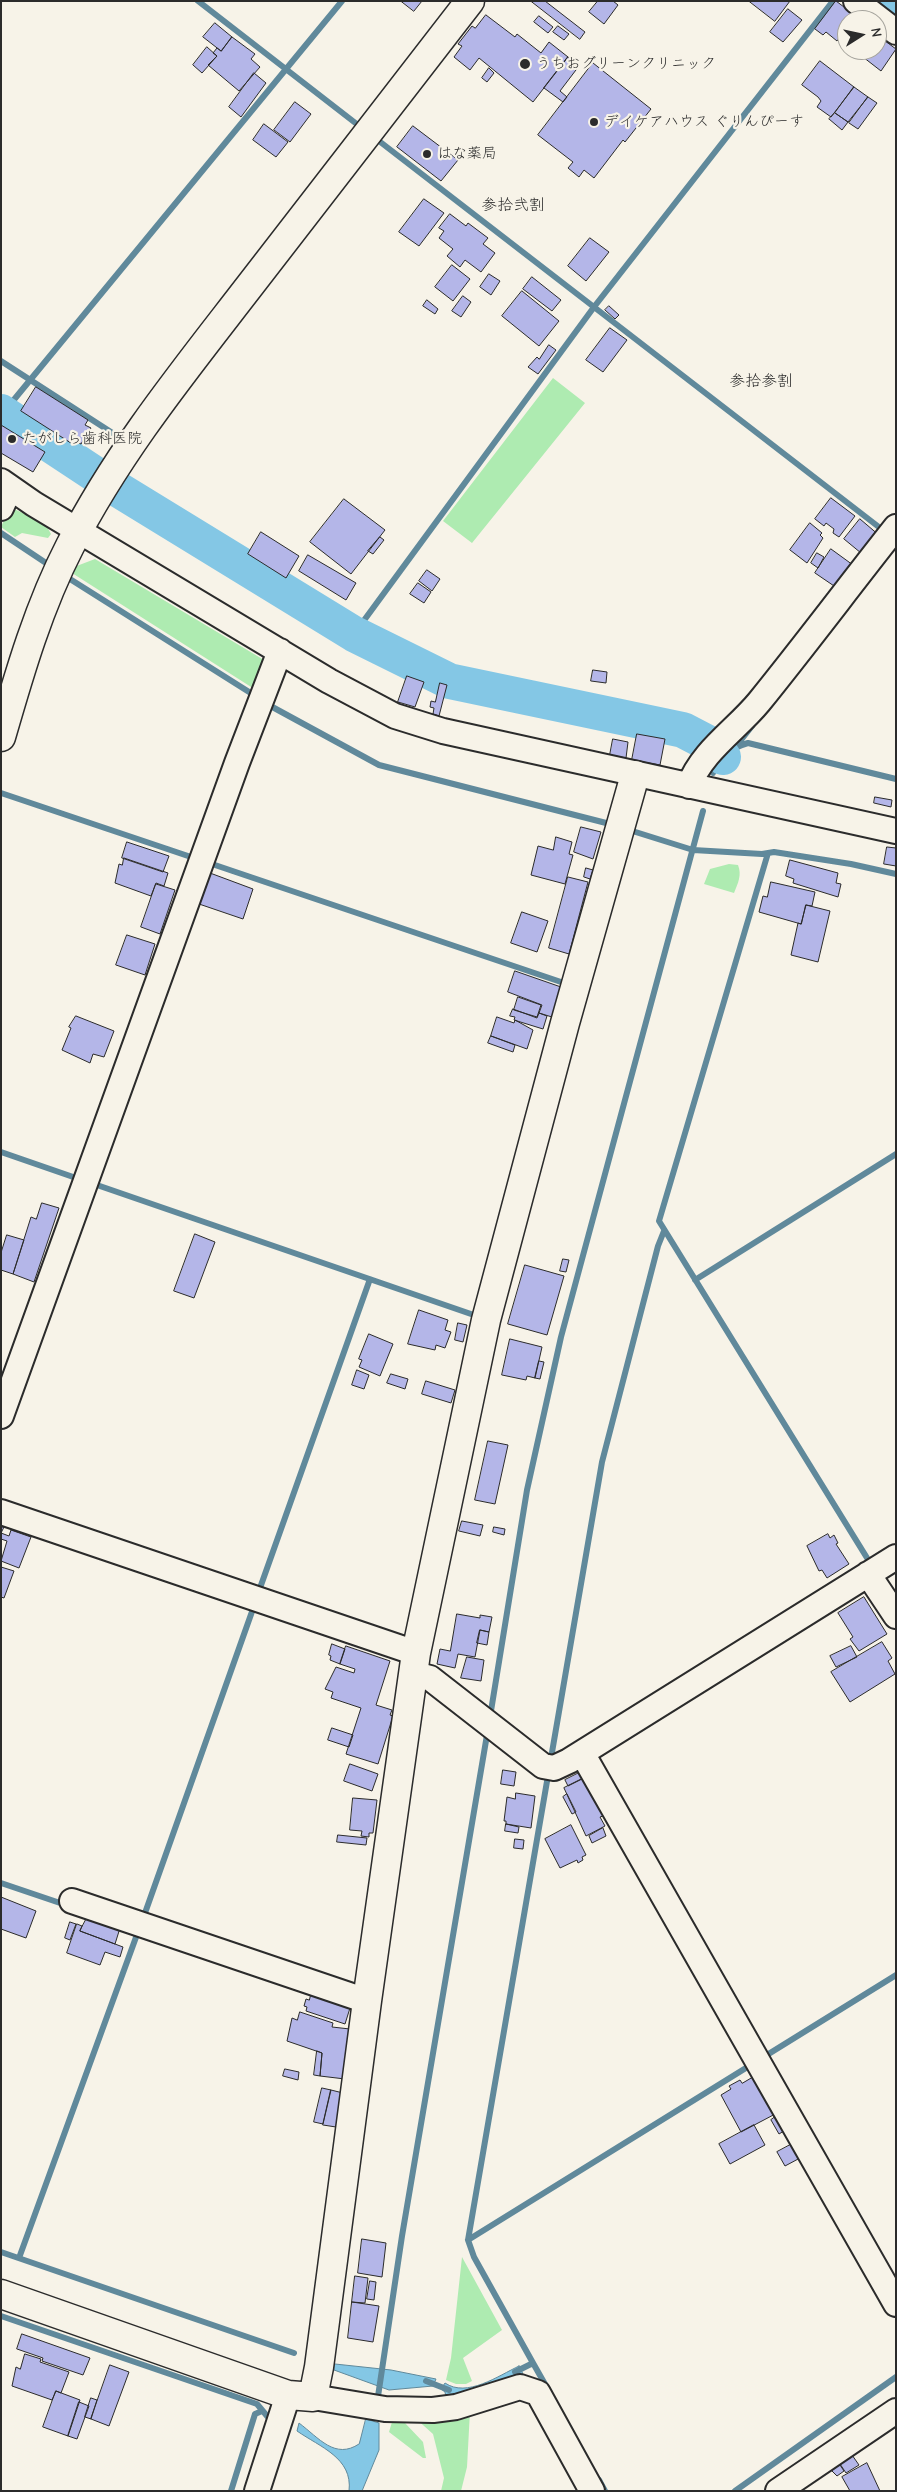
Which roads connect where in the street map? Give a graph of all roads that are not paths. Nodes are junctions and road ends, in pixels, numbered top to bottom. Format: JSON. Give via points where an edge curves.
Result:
{"nodes":[{"id":1,"x":470,"y":1,"type":"edge"},
{"id":2,"x":856,"y":1,"type":"edge"},
{"id":3,"x":896,"y":32,"type":"edge"},
{"id":4,"x":4,"y":492,"type":"edge"},
{"id":5,"x":896,"y":527,"type":"edge"},
{"id":6,"x":78,"y":531,"type":"junction"},
{"id":7,"x":280,"y":651,"type":"junction"},
{"id":8,"x":1,"y":736,"type":"edge"},
{"id":9,"x":634,"y":775,"type":"junction"},
{"id":10,"x":689,"y":786,"type":"junction"},
{"id":11,"x":896,"y":831,"type":"edge"},
{"id":12,"x":1,"y":1416,"type":"edge"},
{"id":13,"x":1,"y":1512,"type":"edge"},
{"id":14,"x":879,"y":1568,"type":"edge"},
{"id":15,"x":896,"y":1616,"type":"edge"},
{"id":16,"x":415,"y":1663,"type":"junction"},
{"id":17,"x":582,"y":1753,"type":"junction"},
{"id":18,"x":72,"y":1901,"type":"dead end"},
{"id":19,"x":367,"y":2001,"type":"junction"},
{"id":20,"x":1,"y":2294,"type":"edge"},
{"id":21,"x":896,"y":2304,"type":"edge"},
{"id":22,"x":301,"y":2396,"type":"junction"},
{"id":23,"x":896,"y":2411,"type":"edge"},
{"id":24,"x":257,"y":2491,"type":"edge"},
{"id":25,"x":592,"y":2491,"type":"edge"},
{"id":26,"x":778,"y":2491,"type":"edge"}],
"edges":[{"from":1,"to":6,"type":"street","via":[[163,397],[106,481]]},
{"from":2,"to":3,"type":"street"},
{"from":4,"to":6,"type":"street"},
{"from":5,"to":10,"type":"street","via":[[760,701],[695,770]]},
{"from":6,"to":7,"type":"street"},
{"from":6,"to":8,"type":"street","via":[[24,658]]},
{"from":7,"to":9,"type":"street","via":[[371,704],[418,724]]},
{"from":7,"to":12,"type":"street"},
{"from":9,"to":10,"type":"street"},
{"from":9,"to":16,"type":"street","via":[[486,1320]]},
{"from":10,"to":11,"type":"street"},
{"from":13,"to":16,"type":"street"},
{"from":14,"to":15,"type":"street"},
{"from":14,"to":17,"type":"street"},
{"from":16,"to":17,"type":"street","via":[[489,1725],[548,1767],[569,1762]]},
{"from":16,"to":19,"type":"street"},
{"from":17,"to":21,"type":"street"},
{"from":18,"to":19,"type":"street"},
{"from":19,"to":22,"type":"street","via":[[319,2367]]},
{"from":20,"to":22,"type":"street"},
{"from":22,"to":24,"type":"street"},
{"from":22,"to":25,"type":"street","via":[[374,2407],[434,2410],[456,2408],[520,2387],[538,2393]]},
{"from":23,"to":26,"type":"street"}]}
